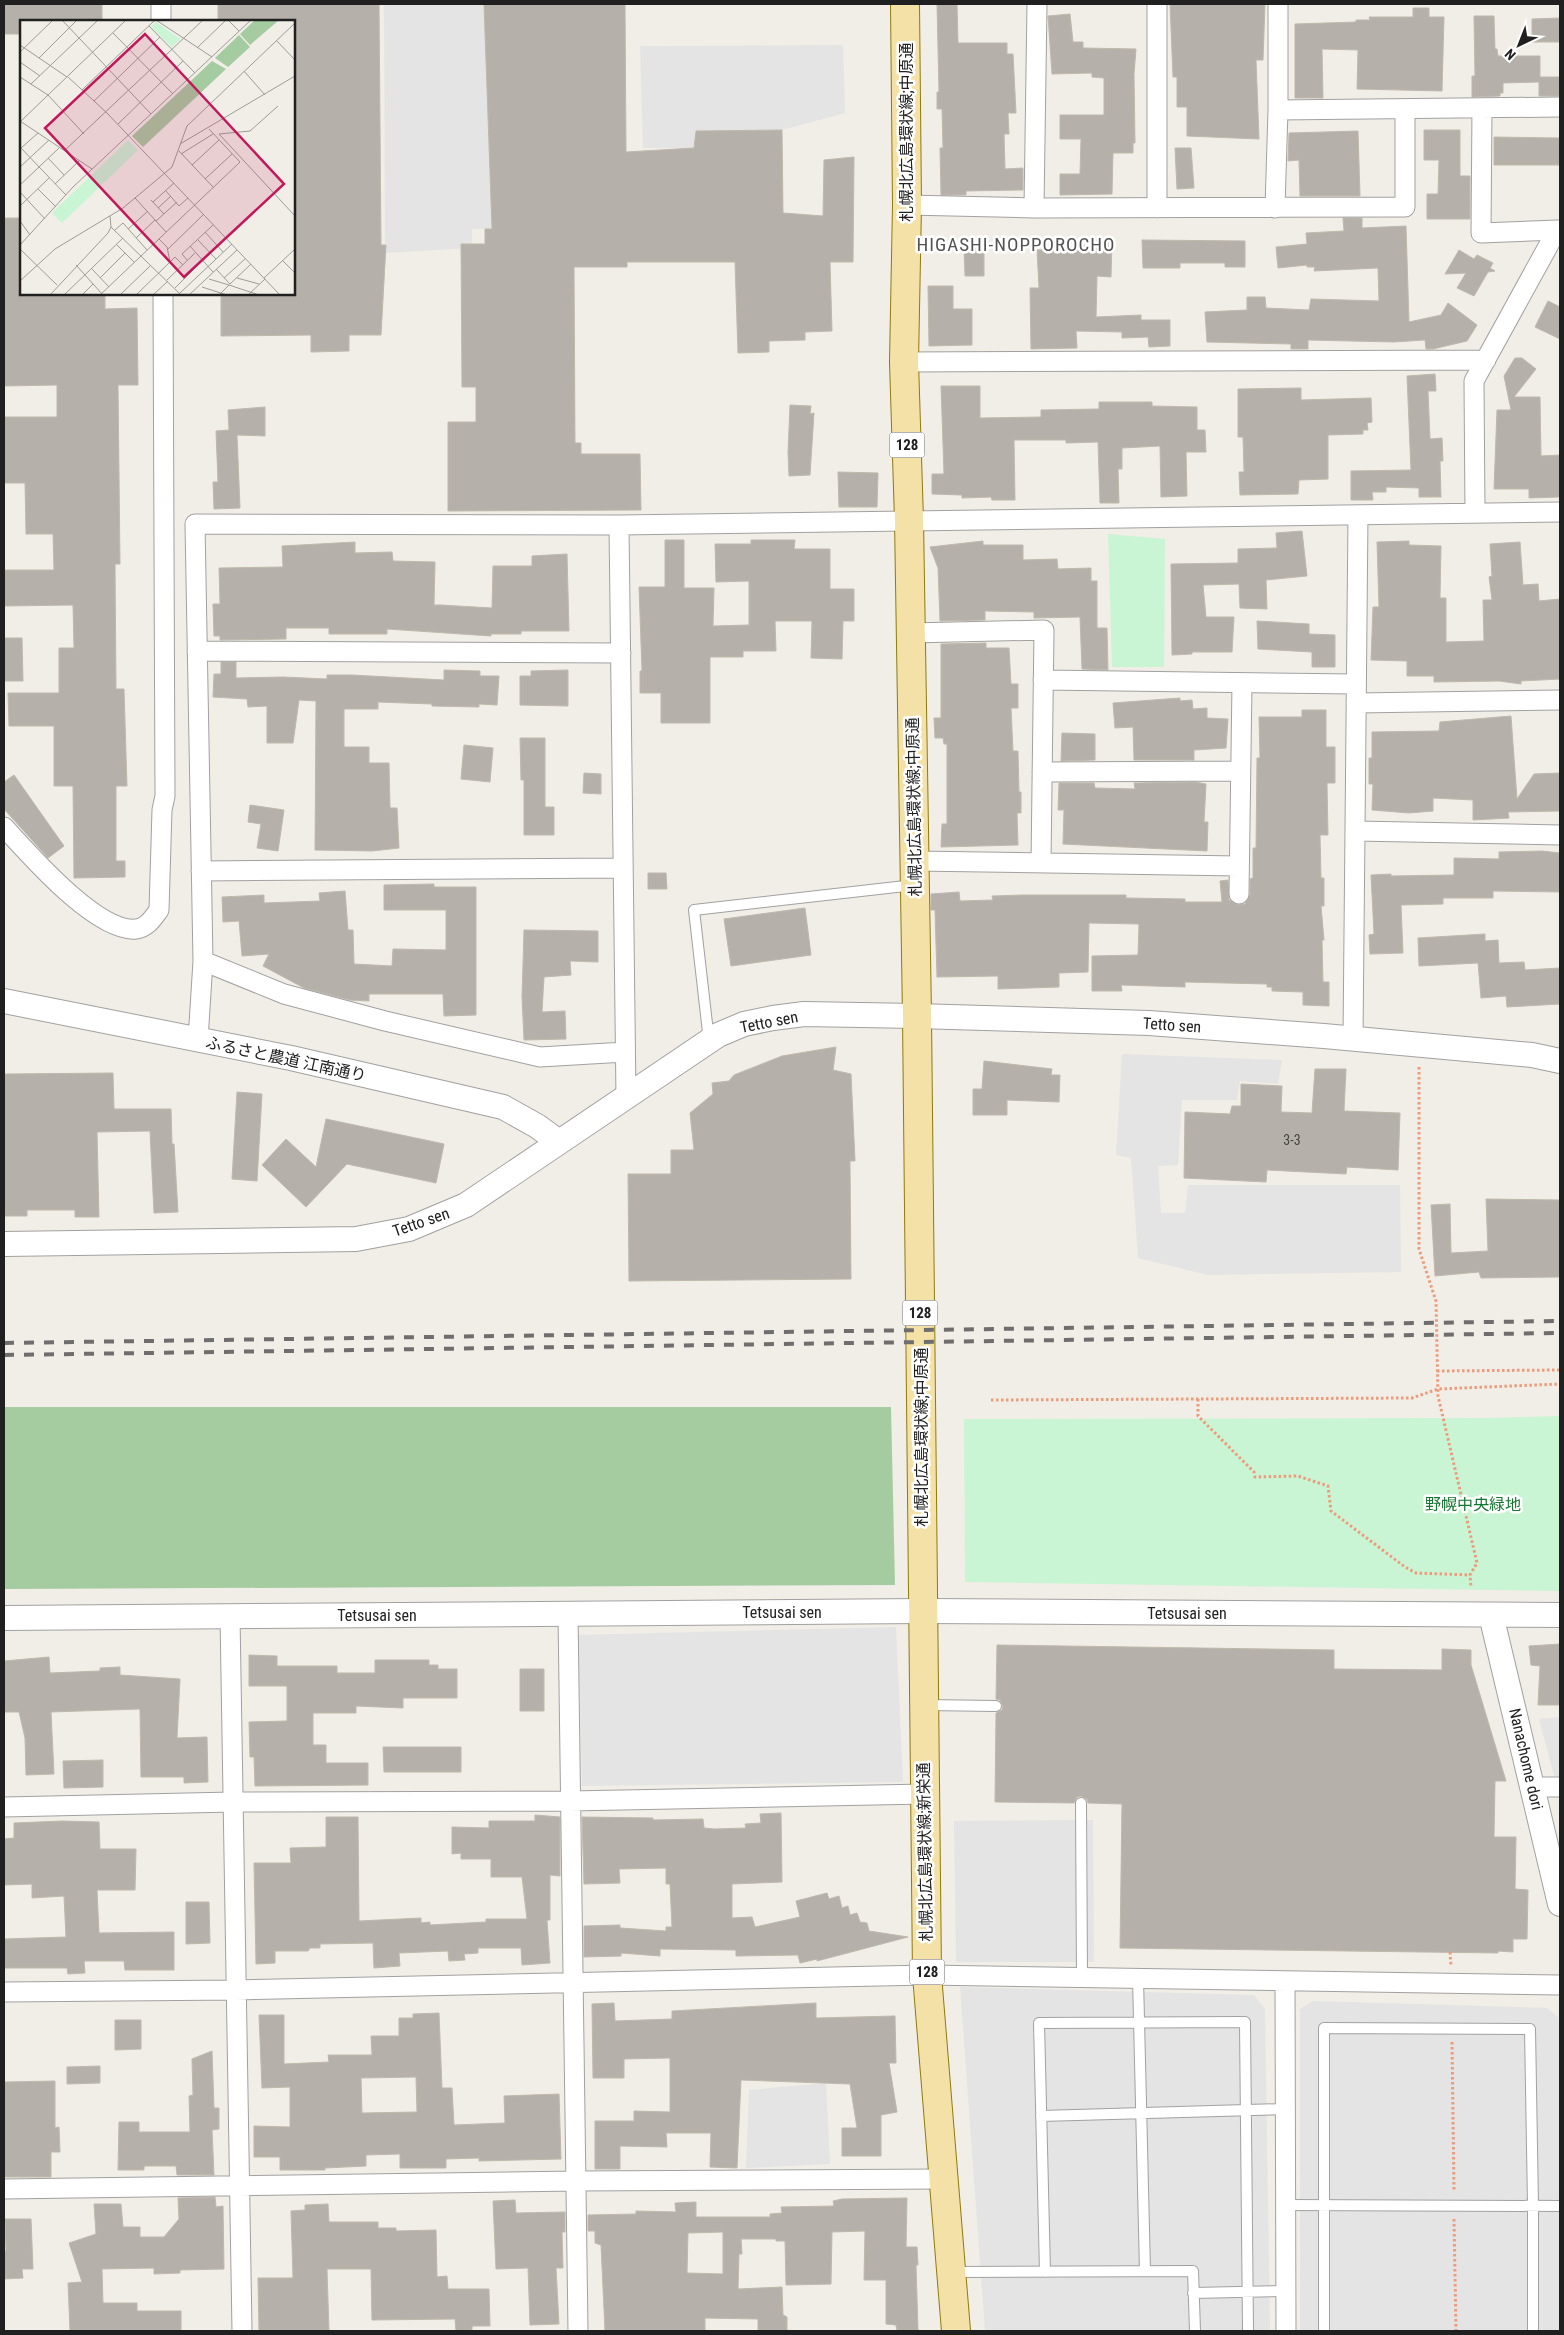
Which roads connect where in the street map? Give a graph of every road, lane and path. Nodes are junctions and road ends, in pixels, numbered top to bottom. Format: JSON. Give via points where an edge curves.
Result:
{"nodes":[{"id":1,"x":161,"y":4,"type":"edge"},
{"id":2,"x":905,"y":4,"type":"edge"},
{"id":3,"x":1037,"y":4,"type":"edge"},
{"id":4,"x":1157,"y":4,"type":"edge"},
{"id":5,"x":1278,"y":4,"type":"edge"},
{"id":6,"x":161,"y":20,"type":"edge"},
{"id":7,"x":1560,"y":107,"type":"edge"},
{"id":8,"x":1482,"y":108,"type":"junction"},
{"id":9,"x":1405,"y":109,"type":"junction"},
{"id":10,"x":1278,"y":110,"type":"junction"},
{"id":11,"x":907,"y":205,"type":"junction"},
{"id":12,"x":1034,"y":208,"type":"junction"},
{"id":13,"x":1157,"y":208,"type":"junction"},
{"id":14,"x":1276,"y":208,"type":"junction"},
{"id":15,"x":1559,"y":230,"type":"edge"},
{"id":16,"x":162,"y":295,"type":"edge"},
{"id":17,"x":1486,"y":360,"type":"junction"},
{"id":18,"x":904,"y":362,"type":"junction"},
{"id":19,"x":1560,"y":512,"type":"edge"},
{"id":20,"x":1475,"y":513,"type":"junction"},
{"id":21,"x":1358,"y":515,"type":"junction"},
{"id":22,"x":909,"y":520,"type":"junction"},
{"id":23,"x":619,"y":526,"type":"junction"},
{"id":24,"x":911,"y":633,"type":"junction"},
{"id":25,"x":198,"y":651,"type":"junction"},
{"id":26,"x":621,"y":653,"type":"junction"},
{"id":27,"x":1042,"y":680,"type":"junction"},
{"id":28,"x":1242,"y":683,"type":"junction"},
{"id":29,"x":1356,"y":693,"type":"junction"},
{"id":30,"x":1560,"y":700,"type":"edge"},
{"id":31,"x":1042,"y":772,"type":"junction"},
{"id":32,"x":1240,"y":772,"type":"junction"},
{"id":33,"x":4,"y":827,"type":"edge"},
{"id":34,"x":1355,"y":831,"type":"junction"},
{"id":35,"x":1560,"y":835,"type":"edge"},
{"id":36,"x":1041,"y":863,"type":"junction"},
{"id":37,"x":1239,"y":866,"type":"junction"},
{"id":38,"x":623,"y":868,"type":"junction"},
{"id":39,"x":201,"y":871,"type":"junction"},
{"id":40,"x":915,"y":873,"type":"junction"},
{"id":41,"x":1239,"y":894,"type":"dead end"},
{"id":42,"x":203,"y":961,"type":"junction"},
{"id":43,"x":4,"y":1001,"type":"edge"},
{"id":44,"x":917,"y":1016,"type":"junction"},
{"id":45,"x":1352,"y":1038,"type":"junction"},
{"id":46,"x":198,"y":1040,"type":"junction"},
{"id":47,"x":709,"y":1041,"type":"junction"},
{"id":48,"x":625,"y":1052,"type":"junction"},
{"id":49,"x":1560,"y":1061,"type":"edge"},
{"id":50,"x":1419,"y":1066,"type":"dead end"},
{"id":51,"x":626,"y":1096,"type":"junction"},
{"id":52,"x":559,"y":1142,"type":"junction"},
{"id":53,"x":4,"y":1244,"type":"edge"},
{"id":54,"x":1560,"y":1370,"type":"edge"},
{"id":55,"x":1437,"y":1371,"type":"junction"},
{"id":56,"x":1560,"y":1384,"type":"edge"},
{"id":57,"x":1438,"y":1389,"type":"junction"},
{"id":58,"x":1198,"y":1399,"type":"junction"},
{"id":59,"x":991,"y":1400,"type":"dead end"},
{"id":60,"x":1470,"y":1575,"type":"junction"},
{"id":61,"x":1470,"y":1587,"type":"dead end"},
{"id":62,"x":922,"y":1611,"type":"junction"},
{"id":63,"x":568,"y":1614,"type":"junction"},
{"id":64,"x":1491,"y":1615,"type":"junction"},
{"id":65,"x":1560,"y":1615,"type":"edge"},
{"id":66,"x":230,"y":1616,"type":"junction"},
{"id":67,"x":4,"y":1618,"type":"edge"},
{"id":68,"x":924,"y":1705,"type":"junction"},
{"id":69,"x":996,"y":1706,"type":"dead end"},
{"id":70,"x":1532,"y":1787,"type":"junction"},
{"id":71,"x":1560,"y":1787,"type":"edge"},
{"id":72,"x":925,"y":1794,"type":"junction"},
{"id":73,"x":570,"y":1801,"type":"junction"},
{"id":74,"x":233,"y":1802,"type":"junction"},
{"id":75,"x":1081,"y":1803,"type":"dead end"},
{"id":76,"x":4,"y":1807,"type":"edge"},
{"id":77,"x":1560,"y":1904,"type":"edge"},
{"id":78,"x":1450,"y":1952,"type":"dead end"},
{"id":79,"x":927,"y":1975,"type":"junction"},
{"id":80,"x":1082,"y":1977,"type":"junction"},
{"id":81,"x":1138,"y":1978,"type":"junction"},
{"id":82,"x":573,"y":1981,"type":"junction"},
{"id":83,"x":1285,"y":1981,"type":"junction"},
{"id":84,"x":1451,"y":1983,"type":"junction"},
{"id":85,"x":1560,"y":1985,"type":"edge"},
{"id":86,"x":236,"y":1990,"type":"junction"},
{"id":87,"x":4,"y":1992,"type":"edge"},
{"id":88,"x":1139,"y":2022,"type":"junction"},
{"id":89,"x":1452,"y":2028,"type":"junction"},
{"id":90,"x":1286,"y":2109,"type":"junction"},
{"id":91,"x":1246,"y":2110,"type":"junction"},
{"id":92,"x":1141,"y":2113,"type":"junction"},
{"id":93,"x":1041,"y":2116,"type":"junction"},
{"id":94,"x":944,"y":2179,"type":"junction"},
{"id":95,"x":576,"y":2181,"type":"junction"},
{"id":96,"x":240,"y":2185,"type":"junction"},
{"id":97,"x":4,"y":2189,"type":"edge"},
{"id":98,"x":1286,"y":2205,"type":"junction"},
{"id":99,"x":1325,"y":2205,"type":"junction"},
{"id":100,"x":1454,"y":2205,"type":"junction"},
{"id":101,"x":1533,"y":2205,"type":"junction"},
{"id":102,"x":1560,"y":2206,"type":"edge"},
{"id":103,"x":1145,"y":2271,"type":"junction"},
{"id":104,"x":951,"y":2272,"type":"junction"},
{"id":105,"x":1045,"y":2272,"type":"junction"},
{"id":106,"x":1248,"y":2291,"type":"junction"},
{"id":107,"x":1286,"y":2291,"type":"junction"},
{"id":108,"x":1193,"y":2293,"type":"junction"},
{"id":109,"x":242,"y":2331,"type":"edge"},
{"id":110,"x":578,"y":2331,"type":"edge"},
{"id":111,"x":956,"y":2331,"type":"edge"},
{"id":112,"x":1194,"y":2331,"type":"edge"},
{"id":113,"x":1248,"y":2331,"type":"edge"},
{"id":114,"x":1286,"y":2331,"type":"edge"},
{"id":115,"x":1324,"y":2331,"type":"edge"},
{"id":116,"x":1456,"y":2331,"type":"edge"},
{"id":117,"x":1533,"y":2331,"type":"edge"}],
"edges":[{"from":1,"to":6,"type":"street"},
{"from":2,"to":11,"type":"main road","name":"札幌北広島環状線;中原通","number":"128"},
{"from":3,"to":12,"type":"street"},
{"from":4,"to":13,"type":"street"},
{"from":5,"to":10,"type":"street"},
{"from":7,"to":8,"type":"street"},
{"from":8,"to":9,"type":"street"},
{"from":8,"to":15,"type":"street","via":[[1481,233]]},
{"from":9,"to":10,"type":"street"},
{"from":9,"to":14,"type":"street","via":[[1405,207]]},
{"from":10,"to":14,"type":"street"},
{"from":11,"to":12,"type":"street"},
{"from":11,"to":18,"type":"main road","name":"札幌北広島環状線;中原通","number":"128"},
{"from":12,"to":13,"type":"street"},
{"from":13,"to":14,"type":"street"},
{"from":15,"to":17,"type":"street"},
{"from":16,"to":33,"type":"street","via":[[165,796],[159,910],[150,923],[137,929],[121,928],[97,916],[51,876]]},
{"from":17,"to":18,"type":"street"},
{"from":17,"to":20,"type":"street","via":[[1474,382]]},
{"from":18,"to":22,"type":"main road","name":"札幌北広島環状線;中原通","number":"128"},
{"from":19,"to":20,"type":"street"},
{"from":20,"to":21,"type":"street"},
{"from":21,"to":22,"type":"street"},
{"from":21,"to":29,"type":"street"},
{"from":22,"to":23,"type":"street"},
{"from":22,"to":24,"type":"main road","name":"札幌北広島環状線;中原通","number":"128"},
{"from":23,"to":25,"type":"street","via":[[195,524]]},
{"from":23,"to":26,"type":"street"},
{"from":24,"to":27,"type":"street","via":[[1044,630]]},
{"from":24,"to":40,"type":"main road","name":"札幌北広島環状線;中原通","number":"128"},
{"from":25,"to":26,"type":"street"},
{"from":25,"to":39,"type":"street"},
{"from":26,"to":38,"type":"street"},
{"from":27,"to":28,"type":"street"},
{"from":27,"to":31,"type":"street"},
{"from":28,"to":29,"type":"street"},
{"from":28,"to":32,"type":"street"},
{"from":29,"to":30,"type":"street"},
{"from":29,"to":34,"type":"street"},
{"from":31,"to":32,"type":"street"},
{"from":31,"to":36,"type":"street"},
{"from":32,"to":37,"type":"street"},
{"from":34,"to":35,"type":"street"},
{"from":34,"to":45,"type":"street"},
{"from":36,"to":37,"type":"street"},
{"from":36,"to":40,"type":"street"},
{"from":37,"to":41,"type":"street"},
{"from":38,"to":39,"type":"street"},
{"from":38,"to":48,"type":"street"},
{"from":39,"to":42,"type":"street"},
{"from":40,"to":44,"type":"main road","name":"札幌北広島環状線;中原通","number":"128"},
{"from":40,"to":47,"type":"lane","via":[[694,910]]},
{"from":42,"to":46,"type":"street"},
{"from":42,"to":48,"type":"street","via":[[284,994],[540,1058]]},
{"from":43,"to":46,"type":"street","name":"ふるさと農道 江南通り"},
{"from":44,"to":45,"type":"street","name":"Tetto sen","via":[[1149,1023]]},
{"from":44,"to":47,"type":"street","name":"Tetto sen","via":[[804,1014],[744,1024]]},
{"from":44,"to":62,"type":"main road","name":"札幌北広島環状線;中原通","number":"128"},
{"from":45,"to":49,"type":"street","name":"Tetto sen","via":[[1532,1055]]},
{"from":46,"to":52,"type":"street","name":"ふるさと農道 江南通り","via":[[503,1107]]},
{"from":47,"to":51,"type":"street","name":"Tetto sen"},
{"from":48,"to":51,"type":"street"},
{"from":50,"to":55,"type":"path","via":[[1419,1249],[1436,1301]]},
{"from":51,"to":52,"type":"street","name":"Tetto sen"},
{"from":52,"to":53,"type":"street","name":"Tetto sen","via":[[466,1205],[438,1218],[383,1235],[356,1239]]},
{"from":54,"to":55,"type":"path"},
{"from":55,"to":57,"type":"path"},
{"from":56,"to":57,"type":"path"},
{"from":57,"to":58,"type":"path","via":[[1412,1398]]},
{"from":57,"to":60,"type":"path","via":[[1476,1563]]},
{"from":58,"to":59,"type":"path"},
{"from":58,"to":60,"type":"path","via":[[1198,1416],[1254,1472],[1255,1477],[1298,1476],[1328,1486],[1332,1511],[1406,1567],[1416,1573]]},
{"from":60,"to":61,"type":"path"},
{"from":62,"to":63,"type":"street","name":"Tetsusai sen"},
{"from":62,"to":64,"type":"street","name":"Tetsusai sen"},
{"from":62,"to":68,"type":"main road","name":"札幌北広島環状線;新栄通","number":"128"},
{"from":63,"to":66,"type":"street","name":"Tetsusai sen"},
{"from":63,"to":73,"type":"street"},
{"from":64,"to":65,"type":"street","name":"Tetsusai sen"},
{"from":64,"to":70,"type":"street","name":"Nanachome dori"},
{"from":66,"to":67,"type":"street","name":"Tetsusai sen"},
{"from":66,"to":74,"type":"street"},
{"from":68,"to":69,"type":"lane"},
{"from":68,"to":72,"type":"main road","name":"札幌北広島環状線;新栄通","number":"128"},
{"from":70,"to":71,"type":"street"},
{"from":70,"to":77,"type":"street","name":"Nanachome dori"},
{"from":72,"to":73,"type":"street"},
{"from":72,"to":79,"type":"main road","name":"札幌北広島環状線;新栄通","number":"128"},
{"from":73,"to":74,"type":"street"},
{"from":73,"to":82,"type":"street"},
{"from":74,"to":76,"type":"street"},
{"from":74,"to":86,"type":"street"},
{"from":75,"to":80,"type":"lane"},
{"from":78,"to":84,"type":"path"},
{"from":79,"to":80,"type":"street"},
{"from":79,"to":82,"type":"street"},
{"from":79,"to":94,"type":"main road","name":"札幌北広島環状線;新栄通","number":"128"},
{"from":80,"to":81,"type":"street"},
{"from":81,"to":83,"type":"street"},
{"from":81,"to":88,"type":"lane"},
{"from":82,"to":86,"type":"street"},
{"from":82,"to":95,"type":"street"},
{"from":83,"to":84,"type":"street"},
{"from":83,"to":90,"type":"street"},
{"from":84,"to":85,"type":"street"},
{"from":86,"to":87,"type":"street"},
{"from":86,"to":96,"type":"street"},
{"from":88,"to":91,"type":"lane","via":[[1245,2022]]},
{"from":88,"to":92,"type":"lane"},
{"from":88,"to":93,"type":"lane","via":[[1039,2023]]},
{"from":89,"to":99,"type":"lane","via":[[1324,2028]]},
{"from":89,"to":100,"type":"path"},
{"from":89,"to":101,"type":"lane","via":[[1530,2029]]},
{"from":90,"to":91,"type":"lane"},
{"from":90,"to":98,"type":"street"},
{"from":91,"to":92,"type":"lane"},
{"from":91,"to":106,"type":"lane"},
{"from":92,"to":93,"type":"lane"},
{"from":92,"to":103,"type":"lane"},
{"from":93,"to":105,"type":"lane"},
{"from":94,"to":95,"type":"street"},
{"from":94,"to":104,"type":"main road","name":"札幌北広島環状線;新栄通","number":"128"},
{"from":95,"to":96,"type":"street"},
{"from":95,"to":110,"type":"street"},
{"from":96,"to":97,"type":"street"},
{"from":96,"to":109,"type":"street"},
{"from":98,"to":99,"type":"lane"},
{"from":98,"to":107,"type":"street"},
{"from":99,"to":100,"type":"lane"},
{"from":99,"to":115,"type":"lane"},
{"from":100,"to":101,"type":"lane"},
{"from":100,"to":116,"type":"path"},
{"from":101,"to":102,"type":"lane"},
{"from":101,"to":117,"type":"lane"},
{"from":103,"to":105,"type":"lane"},
{"from":103,"to":108,"type":"lane","via":[[1193,2271]]},
{"from":104,"to":105,"type":"lane"},
{"from":104,"to":111,"type":"main road","name":"札幌北広島環状線;新栄通","number":"128"},
{"from":106,"to":107,"type":"lane"},
{"from":106,"to":108,"type":"lane"},
{"from":106,"to":113,"type":"lane"},
{"from":107,"to":114,"type":"street"},
{"from":108,"to":112,"type":"lane"}]}
